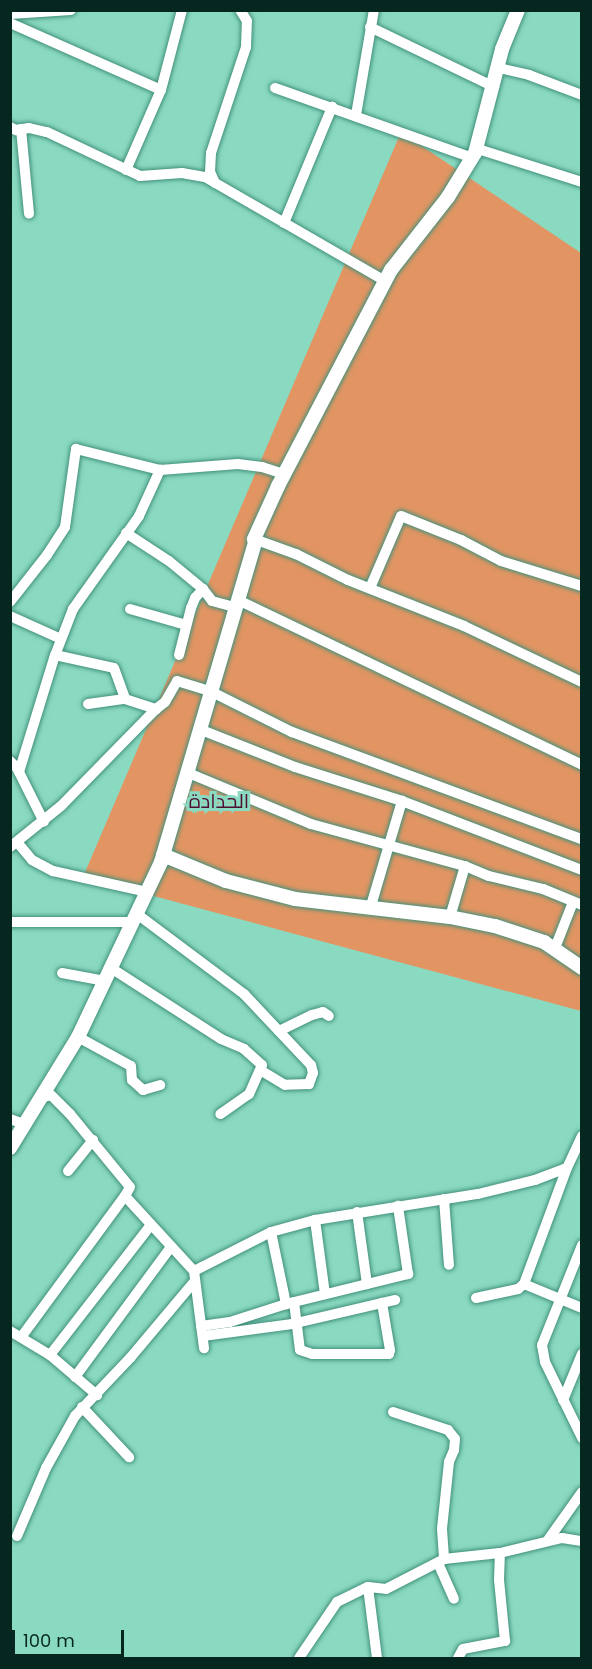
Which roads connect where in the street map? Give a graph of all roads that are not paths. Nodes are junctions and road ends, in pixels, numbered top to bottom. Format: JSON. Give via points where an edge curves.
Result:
{"nodes":[{"id":1,"x":71,"y":10,"type":"edge"},
{"id":2,"x":182,"y":10,"type":"edge"},
{"id":3,"x":240,"y":10,"type":"edge"},
{"id":4,"x":518,"y":10,"type":"edge"},
{"id":5,"x":371,"y":12,"type":"edge"},
{"id":6,"x":10,"y":14,"type":"edge"},
{"id":7,"x":10,"y":23,"type":"edge"},
{"id":8,"x":370,"y":27,"type":"junction"},
{"id":9,"x":499,"y":68,"type":"junction"},
{"id":10,"x":494,"y":87,"type":"junction"},
{"id":11,"x":275,"y":88,"type":"dead end"},
{"id":12,"x":161,"y":90,"type":"junction"},
{"id":13,"x":582,"y":95,"type":"edge"},
{"id":14,"x":332,"y":107,"type":"junction"},
{"id":15,"x":356,"y":115,"type":"junction"},
{"id":16,"x":16,"y":128,"type":"edge"},
{"id":17,"x":475,"y":153,"type":"junction"},
{"id":18,"x":126,"y":170,"type":"junction"},
{"id":19,"x":582,"y":182,"type":"edge"},
{"id":20,"x":215,"y":184,"type":"junction"},
{"id":21,"x":29,"y":214,"type":"dead end"},
{"id":22,"x":284,"y":223,"type":"junction"},
{"id":23,"x":385,"y":281,"type":"junction"},
{"id":24,"x":160,"y":470,"type":"junction"},
{"id":25,"x":284,"y":474,"type":"junction"},
{"id":26,"x":126,"y":533,"type":"junction"},
{"id":27,"x":254,"y":539,"type":"junction"},
{"id":28,"x":582,"y":586,"type":"edge"},
{"id":29,"x":370,"y":588,"type":"junction"},
{"id":30,"x":203,"y":589,"type":"junction"},
{"id":31,"x":10,"y":602,"type":"edge"},
{"id":32,"x":237,"y":603,"type":"junction"},
{"id":33,"x":130,"y":609,"type":"dead end"},
{"id":34,"x":10,"y":616,"type":"edge"},
{"id":35,"x":186,"y":625,"type":"junction"},
{"id":36,"x":61,"y":639,"type":"junction"},
{"id":37,"x":55,"y":655,"type":"junction"},
{"id":38,"x":179,"y":655,"type":"dead end"},
{"id":39,"x":582,"y":681,"type":"edge"},
{"id":40,"x":210,"y":691,"type":"junction"},
{"id":41,"x":125,"y":699,"type":"junction"},
{"id":42,"x":88,"y":704,"type":"dead end"},
{"id":43,"x":156,"y":709,"type":"junction"},
{"id":44,"x":199,"y":729,"type":"junction"},
{"id":45,"x":10,"y":761,"type":"edge"},
{"id":46,"x":582,"y":765,"type":"edge"},
{"id":47,"x":19,"y":772,"type":"junction"},
{"id":48,"x":186,"y":772,"type":"junction"},
{"id":49,"x":402,"y":801,"type":"junction"},
{"id":50,"x":44,"y":822,"type":"junction"},
{"id":51,"x":582,"y":839,"type":"edge"},
{"id":52,"x":14,"y":845,"type":"edge"},
{"id":53,"x":387,"y":847,"type":"junction"},
{"id":54,"x":163,"y":855,"type":"junction"},
{"id":55,"x":465,"y":866,"type":"junction"},
{"id":56,"x":582,"y":870,"type":"edge"},
{"id":57,"x":147,"y":892,"type":"junction"},
{"id":58,"x":577,"y":903,"type":"edge"},
{"id":59,"x":370,"y":909,"type":"junction"},
{"id":60,"x":450,"y":918,"type":"junction"},
{"id":61,"x":135,"y":919,"type":"junction"},
{"id":62,"x":10,"y":922,"type":"edge"},
{"id":63,"x":555,"y":948,"type":"junction"},
{"id":64,"x":582,"y":969,"type":"edge"},
{"id":65,"x":62,"y":973,"type":"dead end"},
{"id":66,"x":108,"y":975,"type":"junction"},
{"id":67,"x":329,"y":1016,"type":"dead end"},
{"id":68,"x":279,"y":1031,"type":"junction"},
{"id":69,"x":78,"y":1038,"type":"junction"},
{"id":70,"x":260,"y":1070,"type":"junction"},
{"id":71,"x":160,"y":1084,"type":"dead end"},
{"id":72,"x":44,"y":1097,"type":"junction"},
{"id":73,"x":220,"y":1114,"type":"dead end"},
{"id":74,"x":17,"y":1121,"type":"edge"},
{"id":75,"x":582,"y":1136,"type":"edge"},
{"id":76,"x":93,"y":1140,"type":"junction"},
{"id":77,"x":10,"y":1148,"type":"edge"},
{"id":78,"x":578,"y":1150,"type":"edge"},
{"id":79,"x":567,"y":1168,"type":"junction"},
{"id":80,"x":68,"y":1171,"type":"dead end"},
{"id":81,"x":125,"y":1196,"type":"junction"},
{"id":82,"x":444,"y":1199,"type":"junction"},
{"id":83,"x":398,"y":1206,"type":"junction"},
{"id":84,"x":357,"y":1212,"type":"junction"},
{"id":85,"x":315,"y":1220,"type":"junction"},
{"id":86,"x":151,"y":1225,"type":"junction"},
{"id":87,"x":271,"y":1232,"type":"junction"},
{"id":88,"x":582,"y":1245,"type":"edge"},
{"id":89,"x":171,"y":1247,"type":"junction"},
{"id":90,"x":449,"y":1265,"type":"dead end"},
{"id":91,"x":194,"y":1276,"type":"junction"},
{"id":92,"x":367,"y":1284,"type":"junction"},
{"id":93,"x":524,"y":1284,"type":"junction"},
{"id":94,"x":325,"y":1294,"type":"junction"},
{"id":95,"x":476,"y":1298,"type":"dead end"},
{"id":96,"x":559,"y":1299,"type":"junction"},
{"id":97,"x":395,"y":1300,"type":"dead end"},
{"id":98,"x":290,"y":1303,"type":"junction"},
{"id":99,"x":382,"y":1303,"type":"junction"},
{"id":100,"x":582,"y":1308,"type":"edge"},
{"id":101,"x":296,"y":1323,"type":"junction"},
{"id":102,"x":10,"y":1331,"type":"edge"},
{"id":103,"x":202,"y":1331,"type":"junction"},
{"id":104,"x":22,"y":1336,"type":"junction"},
{"id":105,"x":204,"y":1348,"type":"dead end"},
{"id":106,"x":582,"y":1354,"type":"edge"},
{"id":107,"x":50,"y":1355,"type":"junction"},
{"id":108,"x":75,"y":1377,"type":"junction"},
{"id":109,"x":97,"y":1395,"type":"junction"},
{"id":110,"x":562,"y":1400,"type":"junction"},
{"id":111,"x":82,"y":1407,"type":"junction"},
{"id":112,"x":393,"y":1412,"type":"dead end"},
{"id":113,"x":582,"y":1438,"type":"edge"},
{"id":114,"x":129,"y":1458,"type":"dead end"},
{"id":115,"x":582,"y":1492,"type":"edge"},
{"id":116,"x":17,"y":1536,"type":"dead end"},
{"id":117,"x":548,"y":1540,"type":"junction"},
{"id":118,"x":582,"y":1541,"type":"edge"},
{"id":119,"x":500,"y":1553,"type":"junction"},
{"id":120,"x":441,"y":1561,"type":"junction"},
{"id":121,"x":368,"y":1587,"type":"junction"},
{"id":122,"x":454,"y":1599,"type":"dead end"},
{"id":123,"x":299,"y":1659,"type":"edge"},
{"id":124,"x":377,"y":1659,"type":"edge"},
{"id":125,"x":458,"y":1659,"type":"edge"}],
"edges":[{"from":1,"to":6,"type":"street"},
{"from":2,"to":12,"type":"street"},
{"from":3,"to":20,"type":"street","via":[[247,19],[246,47],[211,153],[210,172]]},
{"from":4,"to":9,"type":"main road","via":[[502,49]]},
{"from":5,"to":8,"type":"street"},
{"from":7,"to":12,"type":"street"},
{"from":8,"to":10,"type":"street"},
{"from":8,"to":15,"type":"street"},
{"from":9,"to":10,"type":"main road"},
{"from":9,"to":13,"type":"street"},
{"from":10,"to":17,"type":"main road"},
{"from":11,"to":14,"type":"street"},
{"from":12,"to":18,"type":"street"},
{"from":14,"to":15,"type":"street"},
{"from":14,"to":22,"type":"street"},
{"from":15,"to":17,"type":"street"},
{"from":16,"to":18,"type":"street","via":[[47,132]]},
{"from":16,"to":21,"type":"street"},
{"from":17,"to":19,"type":"street"},
{"from":17,"to":23,"type":"main road","via":[[448,197]]},
{"from":18,"to":20,"type":"street","via":[[140,176],[194,174]]},
{"from":20,"to":22,"type":"street"},
{"from":22,"to":23,"type":"street"},
{"from":23,"to":25,"type":"main road"},
{"from":24,"to":25,"type":"street","via":[[238,464]]},
{"from":24,"to":26,"type":"street","via":[[142,510]]},
{"from":24,"to":31,"type":"street","via":[[76,449],[65,527]]},
{"from":25,"to":27,"type":"main road"},
{"from":26,"to":30,"type":"street"},
{"from":26,"to":36,"type":"street","via":[[79,597]]},
{"from":27,"to":29,"type":"street","via":[[302,556]]},
{"from":27,"to":32,"type":"main road"},
{"from":28,"to":29,"type":"street","via":[[501,561],[401,516]]},
{"from":29,"to":39,"type":"street"},
{"from":30,"to":32,"type":"street","via":[[212,601]]},
{"from":30,"to":35,"type":"street","via":[[195,598]]},
{"from":32,"to":40,"type":"main road"},
{"from":32,"to":46,"type":"street"},
{"from":33,"to":35,"type":"street"},
{"from":34,"to":36,"type":"street"},
{"from":35,"to":38,"type":"street"},
{"from":36,"to":37,"type":"street"},
{"from":37,"to":41,"type":"street","via":[[114,668]]},
{"from":37,"to":47,"type":"street"},
{"from":40,"to":43,"type":"street","via":[[177,681]]},
{"from":40,"to":44,"type":"main road"},
{"from":40,"to":51,"type":"street","via":[[292,732]]},
{"from":41,"to":42,"type":"street"},
{"from":41,"to":43,"type":"street"},
{"from":43,"to":50,"type":"street"},
{"from":44,"to":48,"type":"main road"},
{"from":44,"to":49,"type":"street","via":[[295,768]]},
{"from":45,"to":47,"type":"street"},
{"from":47,"to":50,"type":"street"},
{"from":48,"to":53,"type":"street","via":[[311,824]]},
{"from":48,"to":54,"type":"main road"},
{"from":49,"to":53,"type":"street"},
{"from":49,"to":56,"type":"street"},
{"from":50,"to":52,"type":"street"},
{"from":52,"to":57,"type":"street","via":[[53,871]]},
{"from":53,"to":55,"type":"street"},
{"from":53,"to":59,"type":"street"},
{"from":54,"to":57,"type":"main road"},
{"from":54,"to":59,"type":"main road","via":[[240,885],[295,899]]},
{"from":55,"to":58,"type":"street"},
{"from":55,"to":60,"type":"street"},
{"from":57,"to":61,"type":"main road"},
{"from":58,"to":63,"type":"street"},
{"from":59,"to":60,"type":"main road"},
{"from":60,"to":63,"type":"main road","via":[[495,926]]},
{"from":61,"to":62,"type":"street"},
{"from":61,"to":66,"type":"main road"},
{"from":61,"to":68,"type":"street","via":[[224,977]]},
{"from":63,"to":64,"type":"main road"},
{"from":65,"to":66,"type":"street"},
{"from":66,"to":69,"type":"main road"},
{"from":66,"to":70,"type":"street","via":[[244,1050],[262,1065]]},
{"from":67,"to":68,"type":"street","via":[[323,1012],[312,1015]]},
{"from":68,"to":70,"type":"street","via":[[311,1065],[309,1084],[285,1085]]},
{"from":69,"to":71,"type":"street","via":[[130,1066],[132,1080],[143,1090]]},
{"from":69,"to":72,"type":"main road"},
{"from":70,"to":73,"type":"street","via":[[249,1094]]},
{"from":72,"to":74,"type":"main road"},
{"from":72,"to":76,"type":"street","via":[[51,1095]]},
{"from":74,"to":77,"type":"main road"},
{"from":75,"to":78,"type":"street"},
{"from":76,"to":80,"type":"street"},
{"from":76,"to":81,"type":"street","via":[[130,1187]]},
{"from":78,"to":79,"type":"street"},
{"from":79,"to":82,"type":"street","via":[[535,1180]]},
{"from":79,"to":93,"type":"street"},
{"from":81,"to":86,"type":"street"},
{"from":81,"to":104,"type":"street"},
{"from":82,"to":83,"type":"street"},
{"from":82,"to":90,"type":"street"},
{"from":83,"to":84,"type":"street"},
{"from":83,"to":92,"type":"street","via":[[408,1274]]},
{"from":84,"to":85,"type":"street"},
{"from":84,"to":92,"type":"street"},
{"from":85,"to":87,"type":"street"},
{"from":85,"to":94,"type":"street"},
{"from":86,"to":89,"type":"street"},
{"from":86,"to":107,"type":"street"},
{"from":87,"to":91,"type":"street"},
{"from":87,"to":98,"type":"street"},
{"from":88,"to":96,"type":"street"},
{"from":89,"to":91,"type":"street"},
{"from":89,"to":108,"type":"street"},
{"from":91,"to":103,"type":"street"},
{"from":91,"to":109,"type":"street"},
{"from":92,"to":94,"type":"street"},
{"from":93,"to":95,"type":"street","via":[[518,1289]]},
{"from":93,"to":96,"type":"street"},
{"from":94,"to":98,"type":"street"},
{"from":96,"to":100,"type":"street"},
{"from":96,"to":110,"type":"street","via":[[542,1349]]},
{"from":97,"to":99,"type":"street"},
{"from":98,"to":101,"type":"street"},
{"from":98,"to":103,"type":"street"},
{"from":99,"to":101,"type":"street"},
{"from":99,"to":101,"type":"street","via":[[389,1353],[312,1354],[300,1350]]},
{"from":101,"to":103,"type":"street"},
{"from":102,"to":104,"type":"street"},
{"from":103,"to":105,"type":"street"},
{"from":104,"to":107,"type":"street"},
{"from":106,"to":110,"type":"street"},
{"from":107,"to":108,"type":"street"},
{"from":108,"to":109,"type":"street"},
{"from":109,"to":111,"type":"street"},
{"from":110,"to":113,"type":"street"},
{"from":111,"to":114,"type":"street"},
{"from":111,"to":116,"type":"street","via":[[46,1468]]},
{"from":112,"to":120,"type":"street","via":[[448,1430],[455,1439],[449,1462]]},
{"from":115,"to":117,"type":"street"},
{"from":117,"to":118,"type":"street"},
{"from":117,"to":119,"type":"street"},
{"from":119,"to":120,"type":"street"},
{"from":119,"to":125,"type":"street","via":[[505,1641],[463,1649]]},
{"from":120,"to":121,"type":"street","via":[[386,1589]]},
{"from":120,"to":122,"type":"street"},
{"from":121,"to":123,"type":"street","via":[[337,1602]]},
{"from":121,"to":124,"type":"street"}]}
